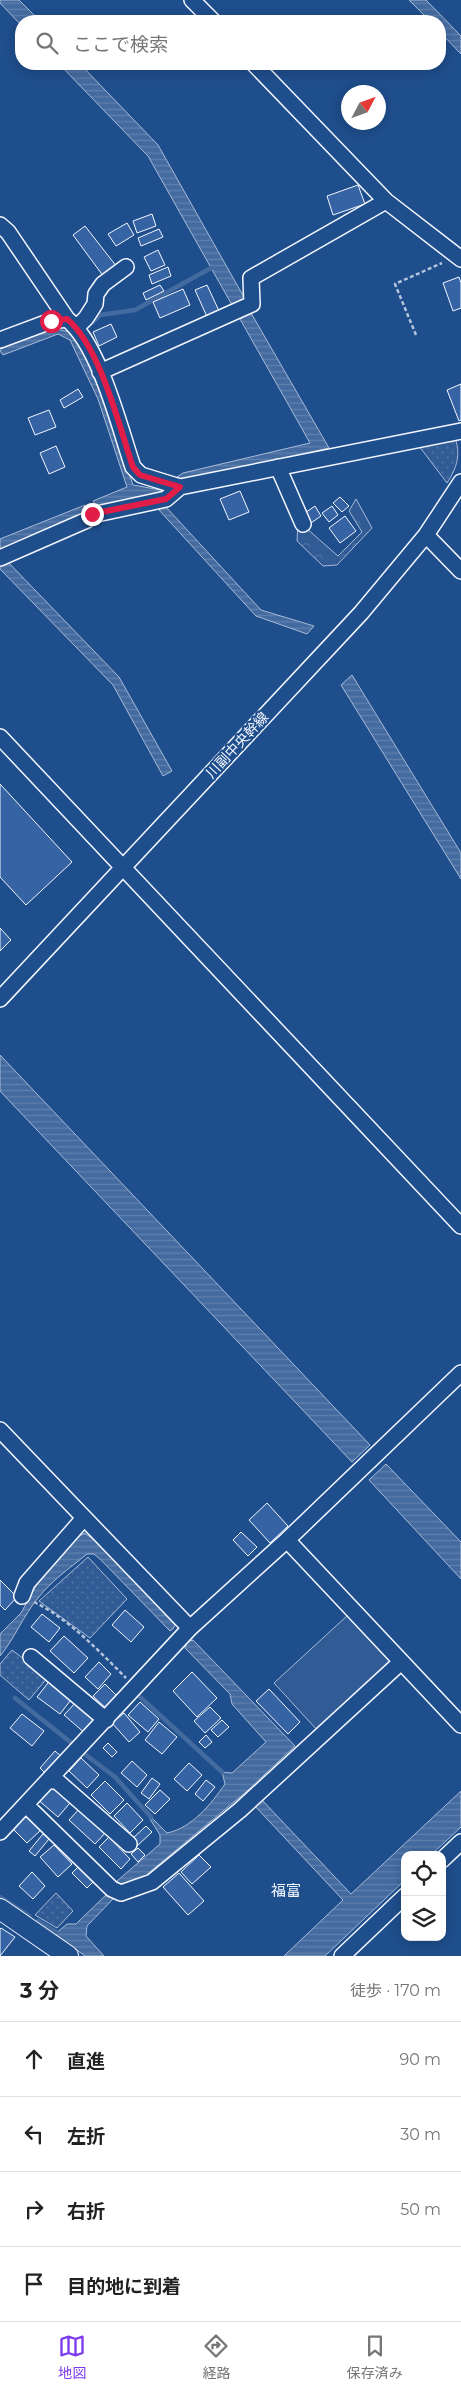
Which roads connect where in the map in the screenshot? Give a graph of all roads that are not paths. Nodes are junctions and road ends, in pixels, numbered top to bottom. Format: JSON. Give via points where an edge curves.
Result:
{"nodes":[{"id":1,"x":192,"y":0,"type":"edge"},
{"id":2,"x":207,"y":15,"type":"edge"},
{"id":3,"x":260,"y":70,"type":"edge"},
{"id":4,"x":386,"y":201,"type":"junction"},
{"id":5,"x":0,"y":224,"type":"edge"},
{"id":6,"x":455,"y":255,"type":"edge"},
{"id":7,"x":126,"y":268,"type":"dead end"},
{"id":8,"x":72,"y":323,"type":"junction"},
{"id":9,"x":0,"y":340,"type":"edge"},
{"id":10,"x":100,"y":372,"type":"junction"},
{"id":11,"x":461,"y":431,"type":"edge"},
{"id":12,"x":278,"y":467,"type":"junction"},
{"id":13,"x":461,"y":482,"type":"edge"},
{"id":14,"x":180,"y":487,"type":"junction"},
{"id":15,"x":303,"y":524,"type":"dead end"},
{"id":16,"x":426,"y":536,"type":"junction"},
{"id":17,"x":0,"y":558,"type":"edge"},
{"id":18,"x":461,"y":572,"type":"edge"},
{"id":19,"x":0,"y":736,"type":"edge"},
{"id":20,"x":122,"y":867,"type":"junction"},
{"id":21,"x":0,"y":999,"type":"edge"},
{"id":22,"x":461,"y":1226,"type":"edge"},
{"id":23,"x":461,"y":1374,"type":"edge"},
{"id":24,"x":0,"y":1430,"type":"edge"},
{"id":25,"x":84,"y":1518,"type":"junction"},
{"id":26,"x":287,"y":1540,"type":"junction"},
{"id":27,"x":29,"y":1600,"type":"road end"},
{"id":28,"x":190,"y":1628,"type":"junction"},
{"id":29,"x":31,"y":1657,"type":"dead end"},
{"id":30,"x":401,"y":1662,"type":"junction"},
{"id":31,"x":106,"y":1720,"type":"junction"},
{"id":32,"x":461,"y":1725,"type":"edge"},
{"id":33,"x":49,"y":1781,"type":"junction"},
{"id":34,"x":26,"y":1805,"type":"junction"},
{"id":35,"x":0,"y":1832,"type":"edge"},
{"id":36,"x":461,"y":1842,"type":"edge"},
{"id":37,"x":129,"y":1844,"type":"dead end"},
{"id":38,"x":446,"y":1856,"type":"edge"},
{"id":39,"x":401,"y":1900,"type":"edge"},
{"id":40,"x":0,"y":1909,"type":"edge"},
{"id":41,"x":68,"y":1956,"type":"edge"},
{"id":42,"x":342,"y":1956,"type":"edge"}],
"edges":[{"from":1,"to":2,"type":"street"},
{"from":3,"to":4,"type":"street"},
{"from":4,"to":6,"type":"street"},
{"from":4,"to":10,"type":"street","via":[[251,278],[252,304]]},
{"from":5,"to":8,"type":"street"},
{"from":7,"to":8,"type":"street","via":[[103,284],[91,312]]},
{"from":8,"to":9,"type":"street","via":[[51,321]]},
{"from":8,"to":10,"type":"street","via":[[84,338]]},
{"from":10,"to":14,"type":"street","via":[[133,467],[140,475]]},
{"from":11,"to":12,"type":"street"},
{"from":12,"to":14,"type":"street"},
{"from":12,"to":15,"type":"street"},
{"from":13,"to":16,"type":"street","name":"川副中央幹線"},
{"from":14,"to":17,"type":"street","via":[[166,499],[92,514],[87,520]]},
{"from":16,"to":18,"type":"street"},
{"from":16,"to":20,"type":"street","name":"川副中央幹線","via":[[361,613]]},
{"from":19,"to":20,"type":"street"},
{"from":20,"to":21,"type":"street","name":"川副中央幹線"},
{"from":20,"to":22,"type":"street"},
{"from":23,"to":26,"type":"street"},
{"from":24,"to":25,"type":"street"},
{"from":25,"to":27,"type":"street","via":[[28,1582]]},
{"from":25,"to":28,"type":"street"},
{"from":26,"to":28,"type":"street"},
{"from":26,"to":30,"type":"street"},
{"from":28,"to":31,"type":"street"},
{"from":29,"to":31,"type":"street"},
{"from":30,"to":32,"type":"street"},
{"from":30,"to":34,"type":"street","via":[[240,1810],[152,1882],[120,1893],[112,1889]]},
{"from":31,"to":33,"type":"street"},
{"from":33,"to":34,"type":"street"},
{"from":33,"to":37,"type":"street","via":[[57,1780]]},
{"from":34,"to":35,"type":"street"},
{"from":36,"to":38,"type":"street"},
{"from":39,"to":42,"type":"street"},
{"from":40,"to":41,"type":"main road"}]}
